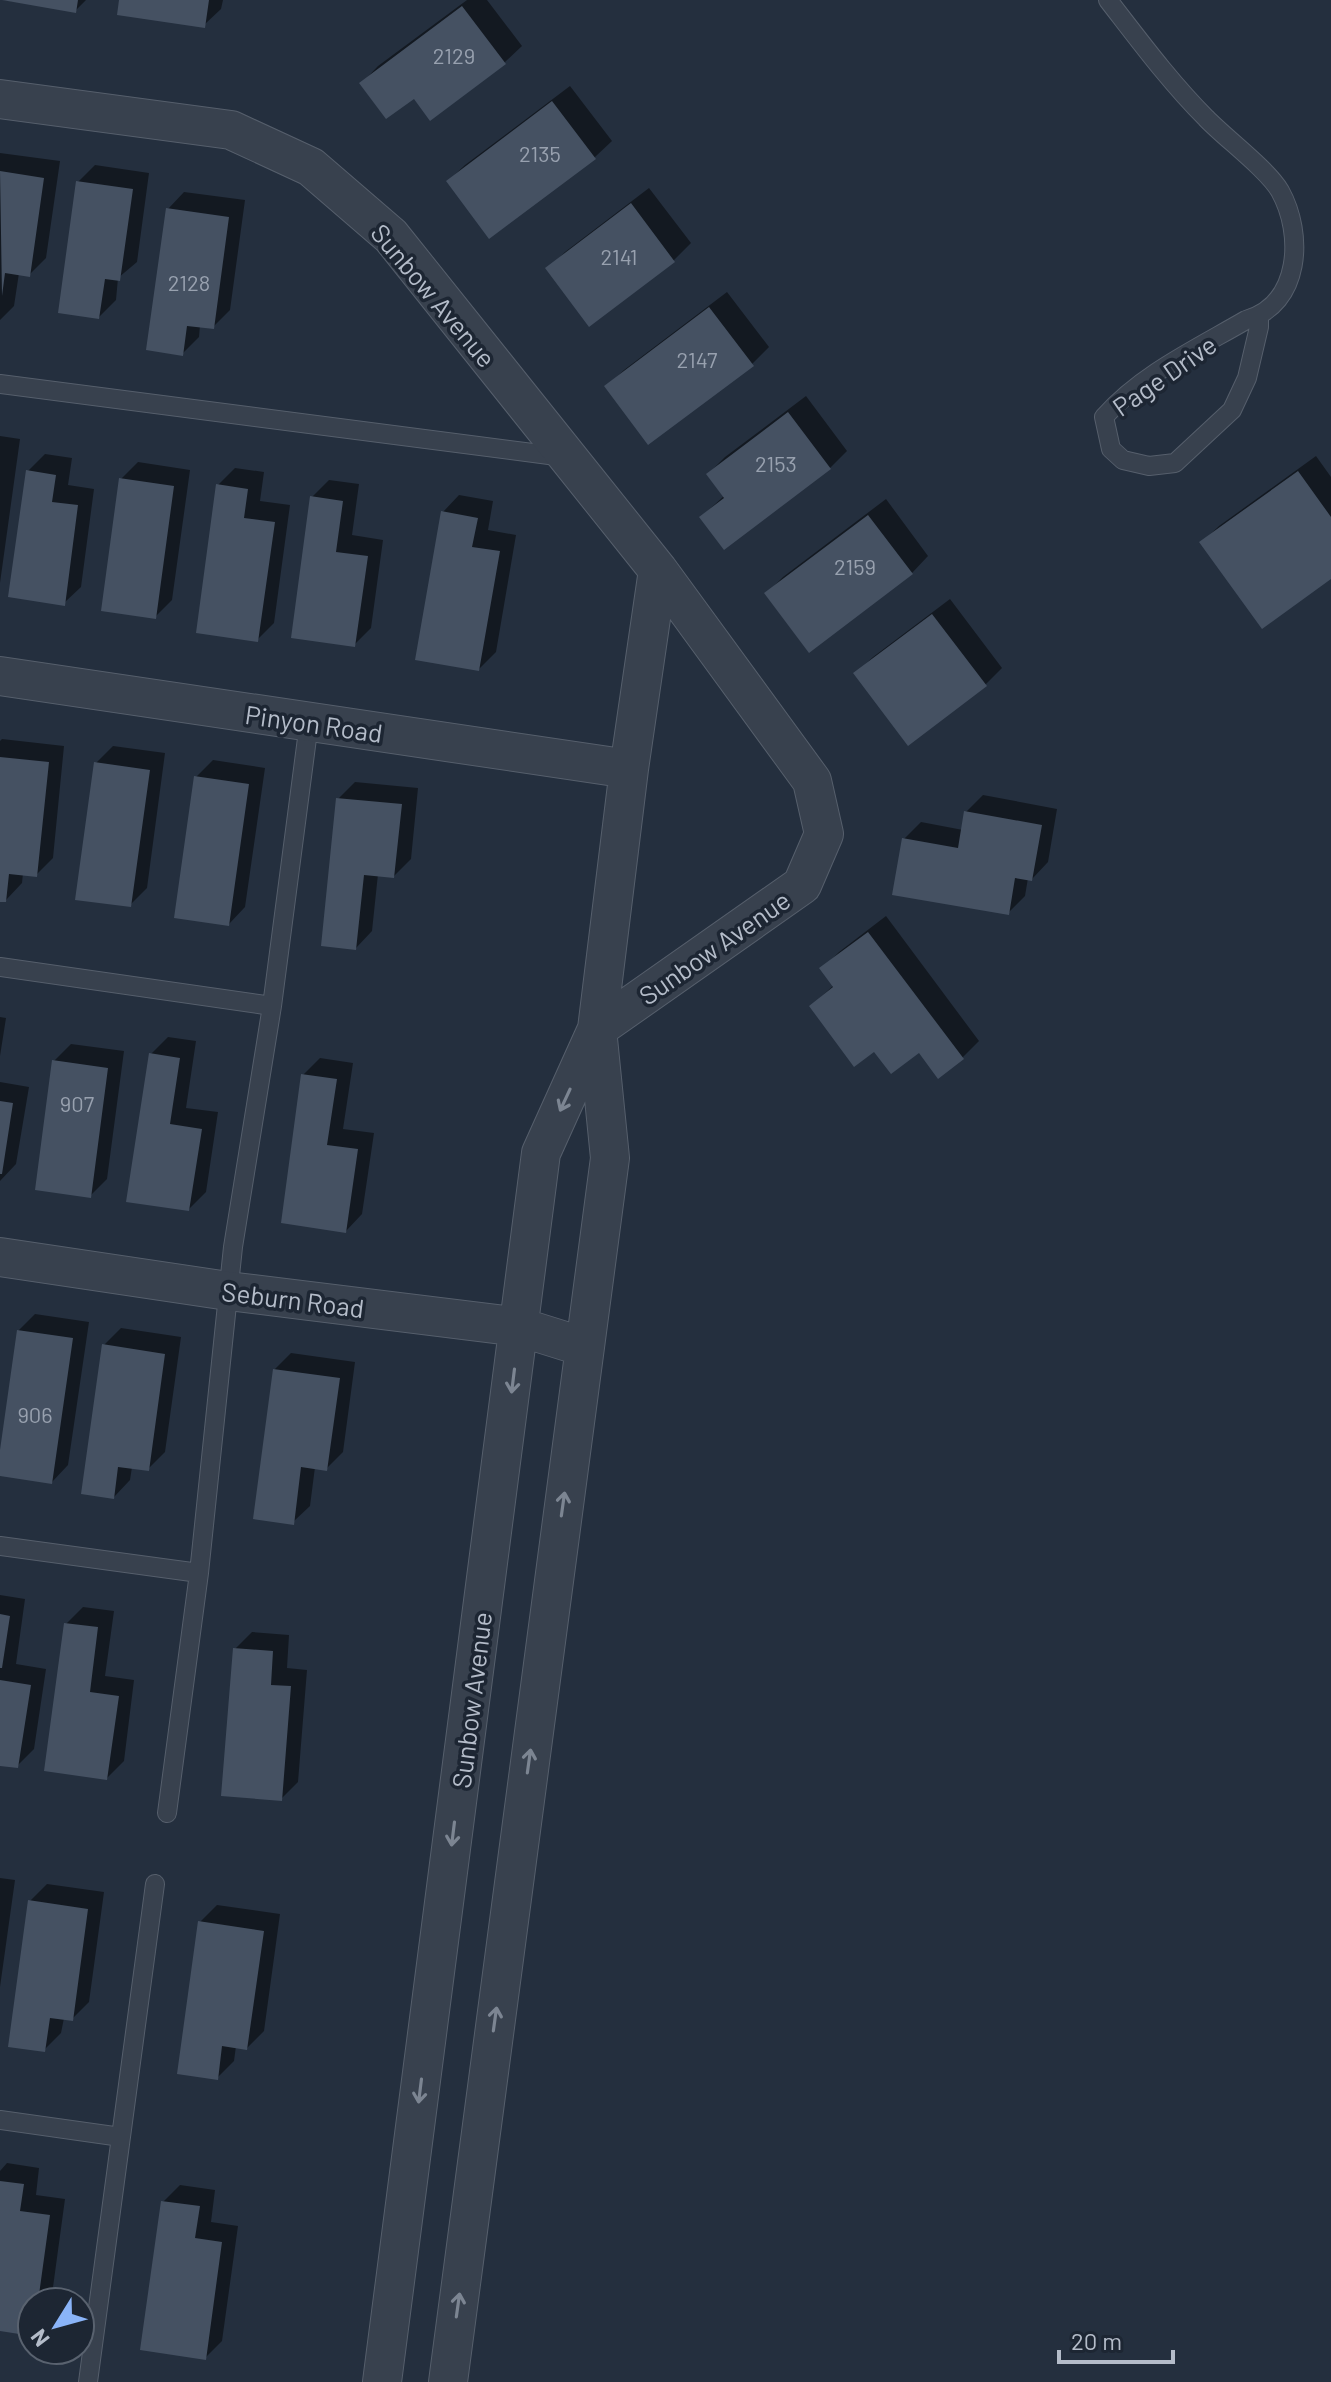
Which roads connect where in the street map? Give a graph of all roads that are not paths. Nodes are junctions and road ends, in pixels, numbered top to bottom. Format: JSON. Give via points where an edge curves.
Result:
{"nodes":[{"id":1,"x":1108,"y":0,"type":"edge"},
{"id":2,"x":0,"y":99,"type":"edge"},
{"id":3,"x":1259,"y":316,"type":"junction"},
{"id":4,"x":0,"y":384,"type":"edge"},
{"id":5,"x":568,"y":458,"type":"junction"},
{"id":6,"x":658,"y":570,"type":"junction"},
{"id":7,"x":0,"y":676,"type":"edge"},
{"id":8,"x":309,"y":723,"type":"junction"},
{"id":9,"x":629,"y":769,"type":"junction"},
{"id":10,"x":0,"y":967,"type":"edge"},
{"id":11,"x":272,"y":1006,"type":"junction"},
{"id":12,"x":597,"y":1029,"type":"junction"},
{"id":13,"x":0,"y":1257,"type":"edge"},
{"id":14,"x":228,"y":1291,"type":"junction"},
{"id":15,"x":520,"y":1327,"type":"junction"},
{"id":16,"x":584,"y":1347,"type":"junction"},
{"id":17,"x":0,"y":1546,"type":"edge"},
{"id":18,"x":199,"y":1573,"type":"junction"},
{"id":19,"x":167,"y":1813,"type":"dead end"},
{"id":20,"x":155,"y":1884,"type":"dead end"},
{"id":21,"x":0,"y":2120,"type":"edge"},
{"id":22,"x":121,"y":2137,"type":"junction"},
{"id":23,"x":88,"y":2382,"type":"edge"},
{"id":24,"x":382,"y":2382,"type":"edge"},
{"id":25,"x":448,"y":2382,"type":"edge"}],
"edges":[{"from":1,"to":3,"type":"lane","name":"Page Drive","via":[[1206,118],[1279,190],[1296,253],[1290,282]]},
{"from":2,"to":5,"type":"street","name":"Sunbow Avenue","via":[[231,130],[311,167],[391,236]]},
{"from":3,"to":3,"type":"lane","name":"Page Drive","via":[[1164,368],[1117,402],[1104,417],[1111,449],[1123,460],[1149,466],[1175,463],[1212,430],[1232,410],[1247,378]]},
{"from":4,"to":5,"type":"lane"},
{"from":5,"to":6,"type":"street","name":"Sunbow Avenue"},
{"from":6,"to":9,"type":"street","name":"Sunbow Avenue"},
{"from":6,"to":12,"type":"street","name":"Sunbow Avenue","via":[[812,781],[824,834],[802,885]]},
{"from":7,"to":8,"type":"street","name":"Pinyon Road"},
{"from":8,"to":9,"type":"street","name":"Pinyon Road"},
{"from":8,"to":11,"type":"lane"},
{"from":9,"to":12,"type":"street","name":"Sunbow Avenue"},
{"from":10,"to":11,"type":"lane"},
{"from":11,"to":14,"type":"lane"},
{"from":12,"to":15,"type":"street","name":"Sunbow Avenue","one_way":true,"via":[[541,1153]]},
{"from":12,"to":16,"type":"street","name":"Sunbow Avenue","via":[[610,1158]]},
{"from":13,"to":14,"type":"street","name":"Seburn Road"},
{"from":14,"to":15,"type":"street","name":"Seburn Road"},
{"from":14,"to":18,"type":"lane"},
{"from":15,"to":16,"type":"street","name":"Seburn Road"},
{"from":15,"to":24,"type":"street","name":"Sunbow Avenue","one_way":true},
{"from":25,"to":16,"type":"street","name":"Sunbow Avenue","one_way":true},
{"from":17,"to":18,"type":"lane"},
{"from":18,"to":19,"type":"lane"},
{"from":20,"to":22,"type":"lane"},
{"from":21,"to":22,"type":"lane"},
{"from":22,"to":23,"type":"lane"}]}
